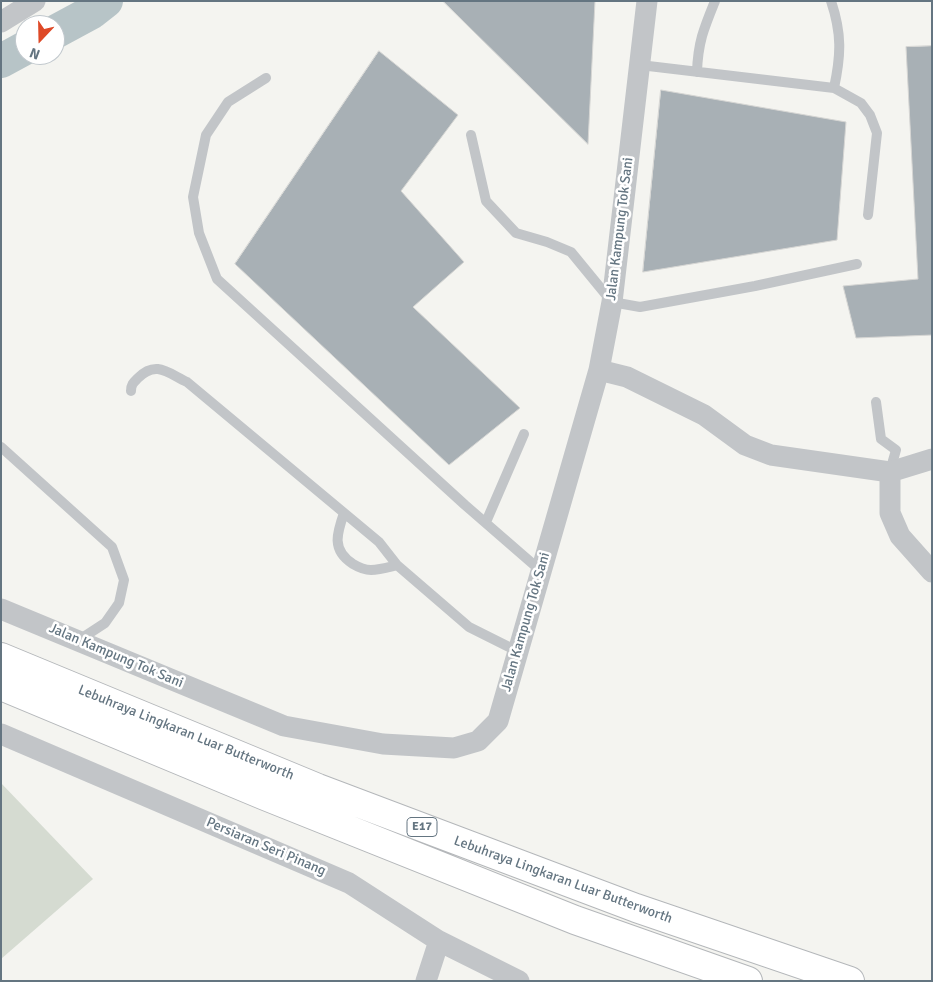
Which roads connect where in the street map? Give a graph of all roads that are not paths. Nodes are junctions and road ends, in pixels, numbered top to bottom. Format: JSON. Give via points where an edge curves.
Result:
{"nodes":[{"id":1,"x":35,"y":1,"type":"edge"},
{"id":2,"x":647,"y":1,"type":"edge"},
{"id":3,"x":715,"y":1,"type":"edge"},
{"id":4,"x":831,"y":1,"type":"edge"},
{"id":5,"x":1,"y":22,"type":"edge"},
{"id":6,"x":640,"y":65,"type":"junction"},
{"id":7,"x":697,"y":72,"type":"junction"},
{"id":8,"x":266,"y":78,"type":"dead end"},
{"id":9,"x":834,"y":88,"type":"junction"},
{"id":10,"x":471,"y":136,"type":"dead end"},
{"id":11,"x":868,"y":215,"type":"dead end"},
{"id":12,"x":857,"y":264,"type":"dead end"},
{"id":13,"x":612,"y":302,"type":"junction"},
{"id":14,"x":599,"y":370,"type":"junction"},
{"id":15,"x":130,"y":391,"type":"dead end"},
{"id":16,"x":876,"y":402,"type":"dead end"},
{"id":17,"x":524,"y":434,"type":"dead end"},
{"id":18,"x":1,"y":447,"type":"edge"},
{"id":19,"x":932,"y":459,"type":"edge"},
{"id":20,"x":890,"y":472,"type":"junction"},
{"id":21,"x":344,"y":513,"type":"junction"},
{"id":22,"x":486,"y":522,"type":"junction"},
{"id":23,"x":398,"y":565,"type":"junction"},
{"id":24,"x":541,"y":571,"type":"junction"},
{"id":25,"x":932,"y":572,"type":"edge"},
{"id":26,"x":1,"y":608,"type":"edge"},
{"id":27,"x":78,"y":640,"type":"junction"},
{"id":28,"x":517,"y":651,"type":"junction"},
{"id":29,"x":1,"y":657,"type":"edge"},
{"id":30,"x":1,"y":686,"type":"edge"},
{"id":31,"x":1,"y":734,"type":"edge"},
{"id":32,"x":439,"y":941,"type":"junction"},
{"id":33,"x":426,"y":981,"type":"edge"},
{"id":34,"x":519,"y":981,"type":"edge"},
{"id":35,"x":748,"y":981,"type":"edge"},
{"id":36,"x":850,"y":981,"type":"edge"}],
"edges":[{"from":1,"to":5,"type":"street"},
{"from":2,"to":6,"type":"street","name":"Jalan Kampung Tok Sani"},
{"from":3,"to":7,"type":"lane","via":[[698,48]]},
{"from":4,"to":9,"type":"lane","via":[[838,28],[840,58]]},
{"from":6,"to":7,"type":"lane"},
{"from":6,"to":13,"type":"street","name":"Jalan Kampung Tok Sani"},
{"from":7,"to":9,"type":"lane"},
{"from":8,"to":22,"type":"lane","via":[[228,102],[206,135],[193,197],[199,233],[217,279]]},
{"from":9,"to":11,"type":"lane","via":[[861,103],[877,133]]},
{"from":10,"to":13,"type":"lane","via":[[486,201],[516,233],[571,252]]},
{"from":12,"to":13,"type":"lane","via":[[640,307]]},
{"from":13,"to":14,"type":"street","name":"Jalan Kampung Tok Sani"},
{"from":14,"to":20,"type":"street","via":[[627,377],[704,415],[745,445],[771,455]]},
{"from":14,"to":24,"type":"street","name":"Jalan Kampung Tok Sani"},
{"from":15,"to":21,"type":"lane","via":[[131,385],[146,370],[158,368],[187,382]]},
{"from":16,"to":20,"type":"lane","via":[[881,438],[896,450]]},
{"from":17,"to":22,"type":"lane"},
{"from":18,"to":27,"type":"lane","via":[[112,547],[124,580],[119,603],[105,623]]},
{"from":19,"to":20,"type":"street"},
{"from":20,"to":25,"type":"street","via":[[890,513],[900,536]]},
{"from":21,"to":23,"type":"lane","via":[[379,542]]},
{"from":21,"to":23,"type":"lane","via":[[337,534],[339,551],[347,560],[370,570]]},
{"from":22,"to":24,"type":"lane"},
{"from":23,"to":28,"type":"lane","via":[[469,627]]},
{"from":24,"to":28,"type":"street","name":"Jalan Kampung Tok Sani"},
{"from":26,"to":27,"type":"street","name":"Jalan Kampung Tok Sani"},
{"from":27,"to":28,"type":"street","name":"Jalan Kampung Tok Sani","via":[[284,726],[383,744],[454,748],[478,741],[498,721]]},
{"from":29,"to":36,"type":"highway","name":"Lebuhraya Lingkaran Luar Butterworth","number":"E17","via":[[318,788],[636,908]]},
{"from":30,"to":35,"type":"highway","name":"Lebuhraya Lingkaran Luar Butterworth","number":"E17","via":[[274,800],[575,920]]},
{"from":31,"to":32,"type":"street","name":"Persiaran Seri Pinang","via":[[350,883]]},
{"from":32,"to":33,"type":"street"},
{"from":32,"to":34,"type":"street","name":"Persiaran Seri Pinang"}]}
